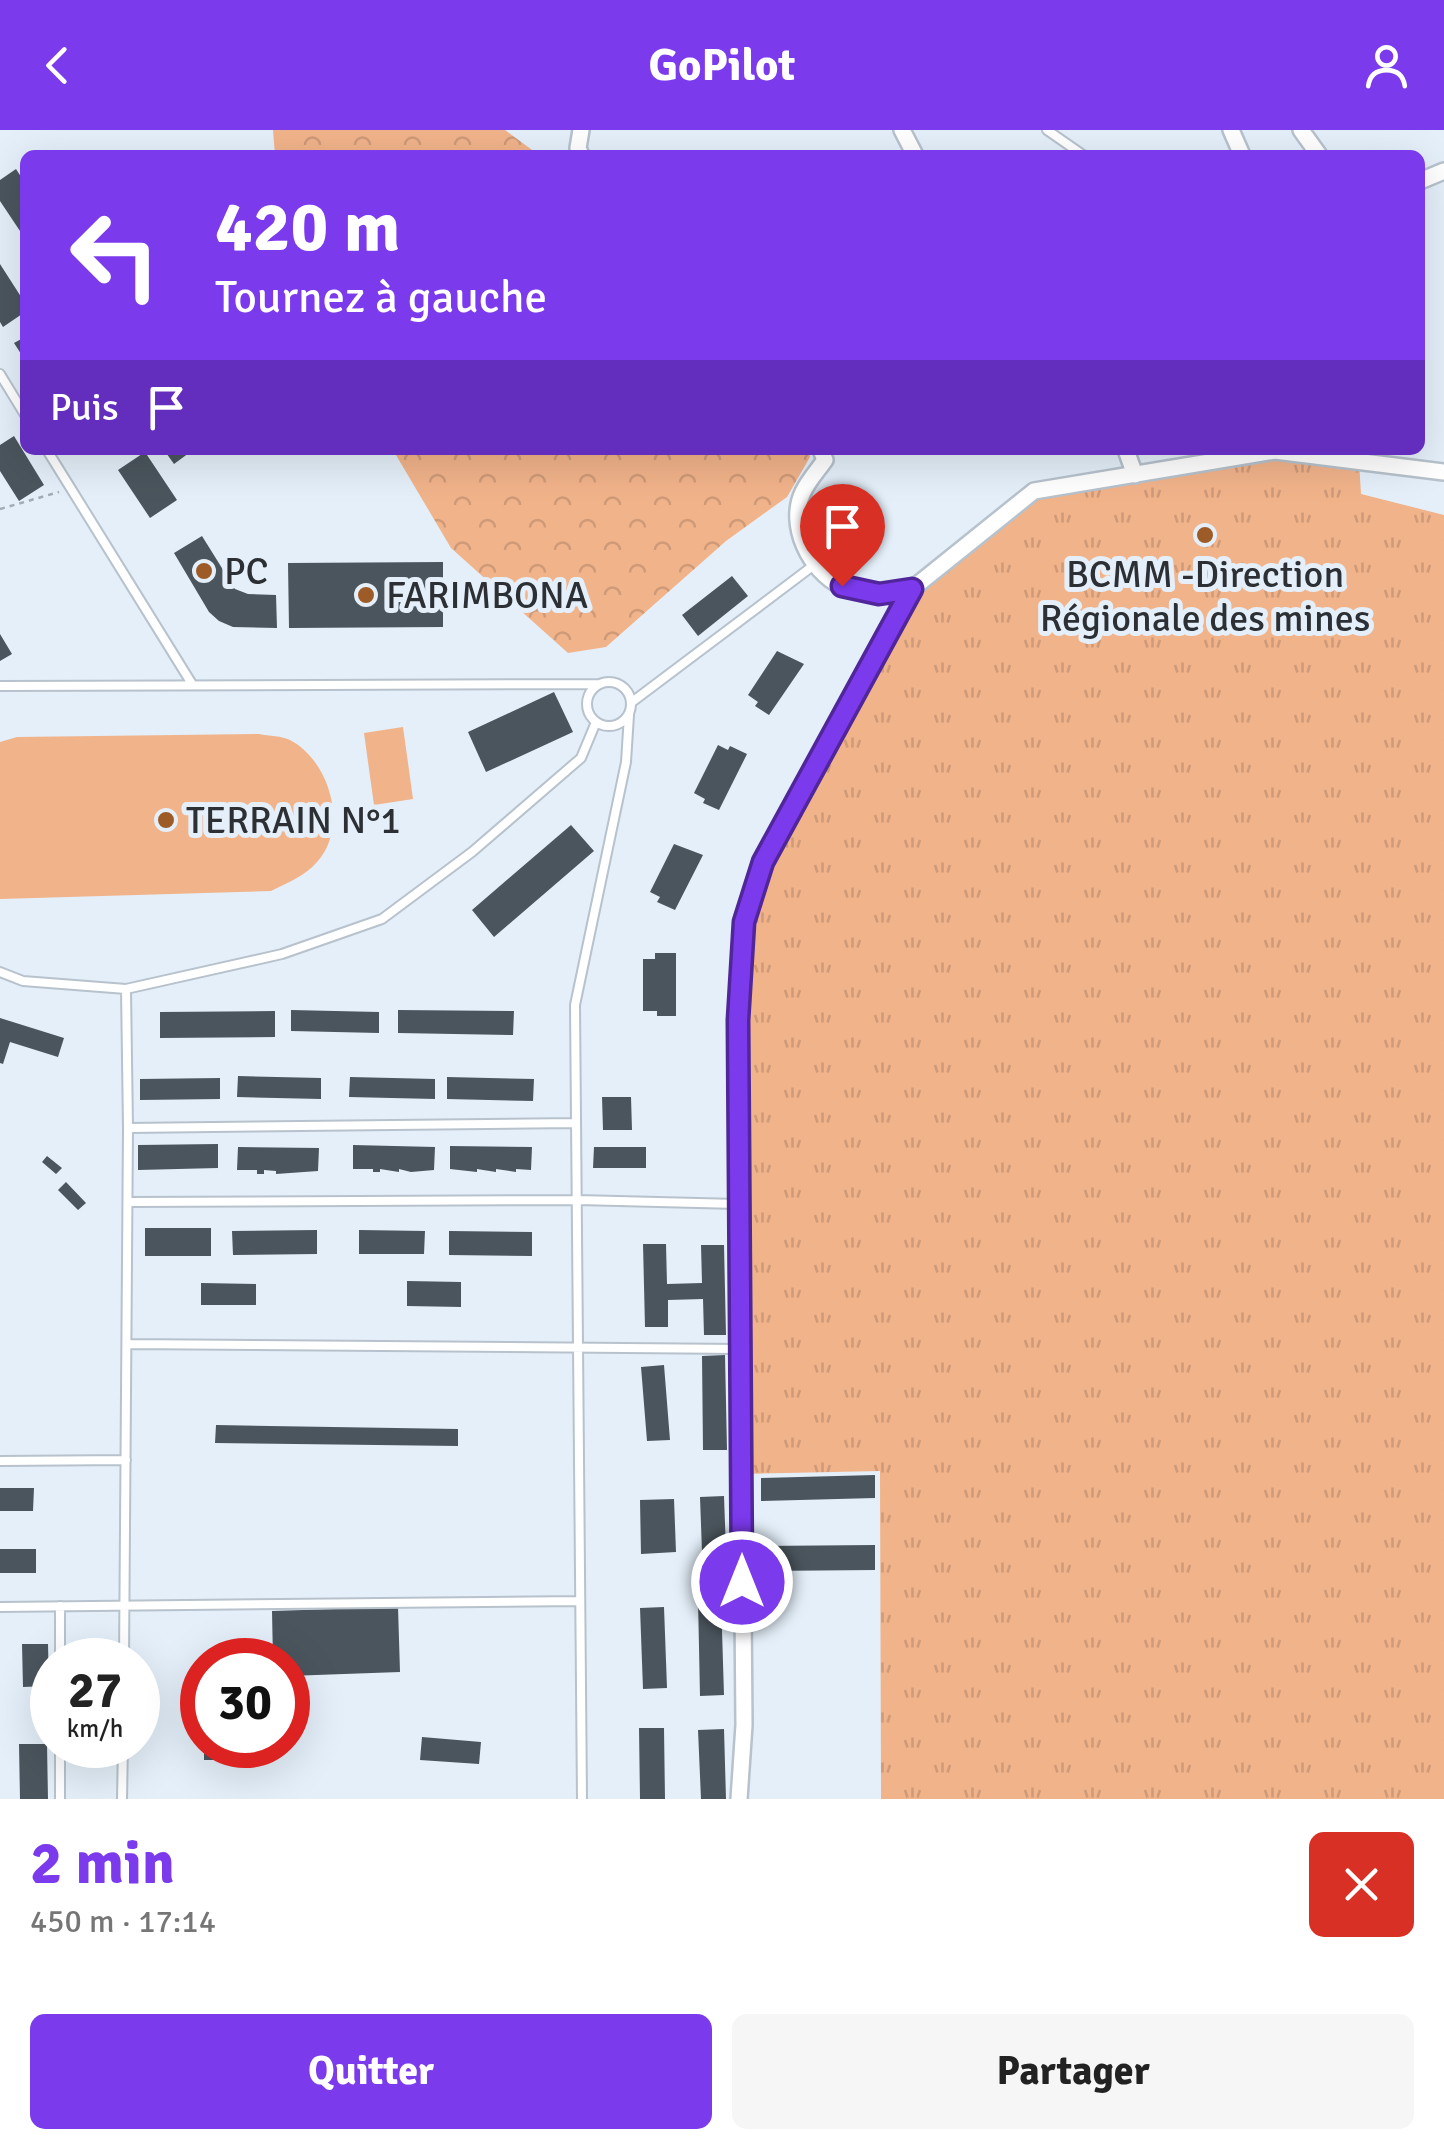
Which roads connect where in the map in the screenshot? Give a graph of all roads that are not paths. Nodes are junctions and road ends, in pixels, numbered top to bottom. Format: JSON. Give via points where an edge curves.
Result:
{"nodes":[{"id":1,"x":1047,"y":130,"type":"edge"},
{"id":2,"x":1300,"y":130,"type":"edge"},
{"id":3,"x":1077,"y":150,"type":"edge"},
{"id":4,"x":1315,"y":150,"type":"edge"},
{"id":5,"x":0,"y":374,"type":"edge"},
{"id":6,"x":20,"y":407,"type":"edge"},
{"id":7,"x":49,"y":455,"type":"edge"},
{"id":8,"x":823,"y":455,"type":"edge"},
{"id":9,"x":1128,"y":455,"type":"edge"},
{"id":10,"x":1251,"y":455,"type":"edge"},
{"id":11,"x":1348,"y":455,"type":"edge"},
{"id":12,"x":1403,"y":458,"type":"edge"},
{"id":13,"x":1444,"y":472,"type":"edge"},
{"id":14,"x":1135,"y":475,"type":"junction"},
{"id":15,"x":814,"y":565,"type":"junction"},
{"id":16,"x":912,"y":589,"type":"junction"},
{"id":17,"x":192,"y":684,"type":"junction"},
{"id":18,"x":600,"y":684,"type":"junction"},
{"id":19,"x":0,"y":686,"type":"edge"},
{"id":20,"x":632,"y":702,"type":"junction"},
{"id":21,"x":629,"y":716,"type":"junction"},
{"id":22,"x":596,"y":722,"type":"junction"},
{"id":23,"x":0,"y":972,"type":"edge"},
{"id":24,"x":126,"y":989,"type":"junction"},
{"id":25,"x":576,"y":1123,"type":"junction"},
{"id":26,"x":128,"y":1128,"type":"junction"},
{"id":27,"x":578,"y":1200,"type":"junction"},
{"id":28,"x":128,"y":1202,"type":"junction"},
{"id":29,"x":740,"y":1204,"type":"junction"},
{"id":30,"x":127,"y":1344,"type":"junction"},
{"id":31,"x":579,"y":1348,"type":"junction"},
{"id":32,"x":740,"y":1349,"type":"junction"},
{"id":33,"x":126,"y":1460,"type":"junction"},
{"id":34,"x":0,"y":1461,"type":"edge"},
{"id":35,"x":579,"y":1601,"type":"junction"},
{"id":36,"x":124,"y":1605,"type":"junction"},
{"id":37,"x":60,"y":1606,"type":"junction"},
{"id":38,"x":0,"y":1607,"type":"edge"},
{"id":39,"x":60,"y":1638,"type":"edge"},
{"id":40,"x":124,"y":1638,"type":"edge"},
{"id":41,"x":60,"y":1768,"type":"edge"},
{"id":42,"x":123,"y":1768,"type":"edge"},
{"id":43,"x":60,"y":1799,"type":"edge"},
{"id":44,"x":122,"y":1799,"type":"edge"},
{"id":45,"x":582,"y":1799,"type":"edge"},
{"id":46,"x":740,"y":1799,"type":"edge"}],
"edges":[{"from":1,"to":3,"type":"lane"},
{"from":2,"to":4,"type":"street"},
{"from":5,"to":6,"type":"lane"},
{"from":7,"to":17,"type":"lane"},
{"from":8,"to":15,"type":"street","via":[[800,495],[799,535]]},
{"from":9,"to":14,"type":"street"},
{"from":10,"to":14,"type":"street"},
{"from":11,"to":12,"type":"street"},
{"from":12,"to":13,"type":"street"},
{"from":14,"to":16,"type":"street","via":[[1034,491]]},
{"from":15,"to":16,"type":"street","via":[[842,586],[879,594]]},
{"from":15,"to":20,"type":"lane"},
{"from":16,"to":29,"type":"street","via":[[763,862],[744,922]]},
{"from":17,"to":18,"type":"lane"},
{"from":17,"to":19,"type":"lane"},
{"from":18,"to":20,"type":"lane","via":[[620,685]]},
{"from":18,"to":22,"type":"lane","via":[[587,702]]},
{"from":20,"to":21,"type":"lane"},
{"from":21,"to":22,"type":"lane","via":[[618,725]]},
{"from":21,"to":25,"type":"lane","via":[[626,762],[576,1005]]},
{"from":22,"to":24,"type":"lane","via":[[581,758],[382,919],[282,954]]},
{"from":23,"to":24,"type":"lane","via":[[23,981]]},
{"from":24,"to":26,"type":"lane"},
{"from":25,"to":26,"type":"lane"},
{"from":25,"to":27,"type":"lane"},
{"from":26,"to":28,"type":"lane"},
{"from":27,"to":28,"type":"lane"},
{"from":27,"to":29,"type":"lane"},
{"from":27,"to":31,"type":"lane"},
{"from":28,"to":30,"type":"lane"},
{"from":29,"to":32,"type":"street"},
{"from":30,"to":31,"type":"lane"},
{"from":30,"to":33,"type":"lane"},
{"from":31,"to":32,"type":"lane"},
{"from":31,"to":35,"type":"lane"},
{"from":32,"to":46,"type":"street"},
{"from":33,"to":34,"type":"lane"},
{"from":33,"to":36,"type":"lane"},
{"from":35,"to":36,"type":"lane"},
{"from":35,"to":45,"type":"lane"},
{"from":36,"to":37,"type":"lane"},
{"from":36,"to":40,"type":"lane"},
{"from":37,"to":38,"type":"lane"},
{"from":37,"to":39,"type":"lane"},
{"from":41,"to":43,"type":"lane"},
{"from":42,"to":44,"type":"lane"}]}
